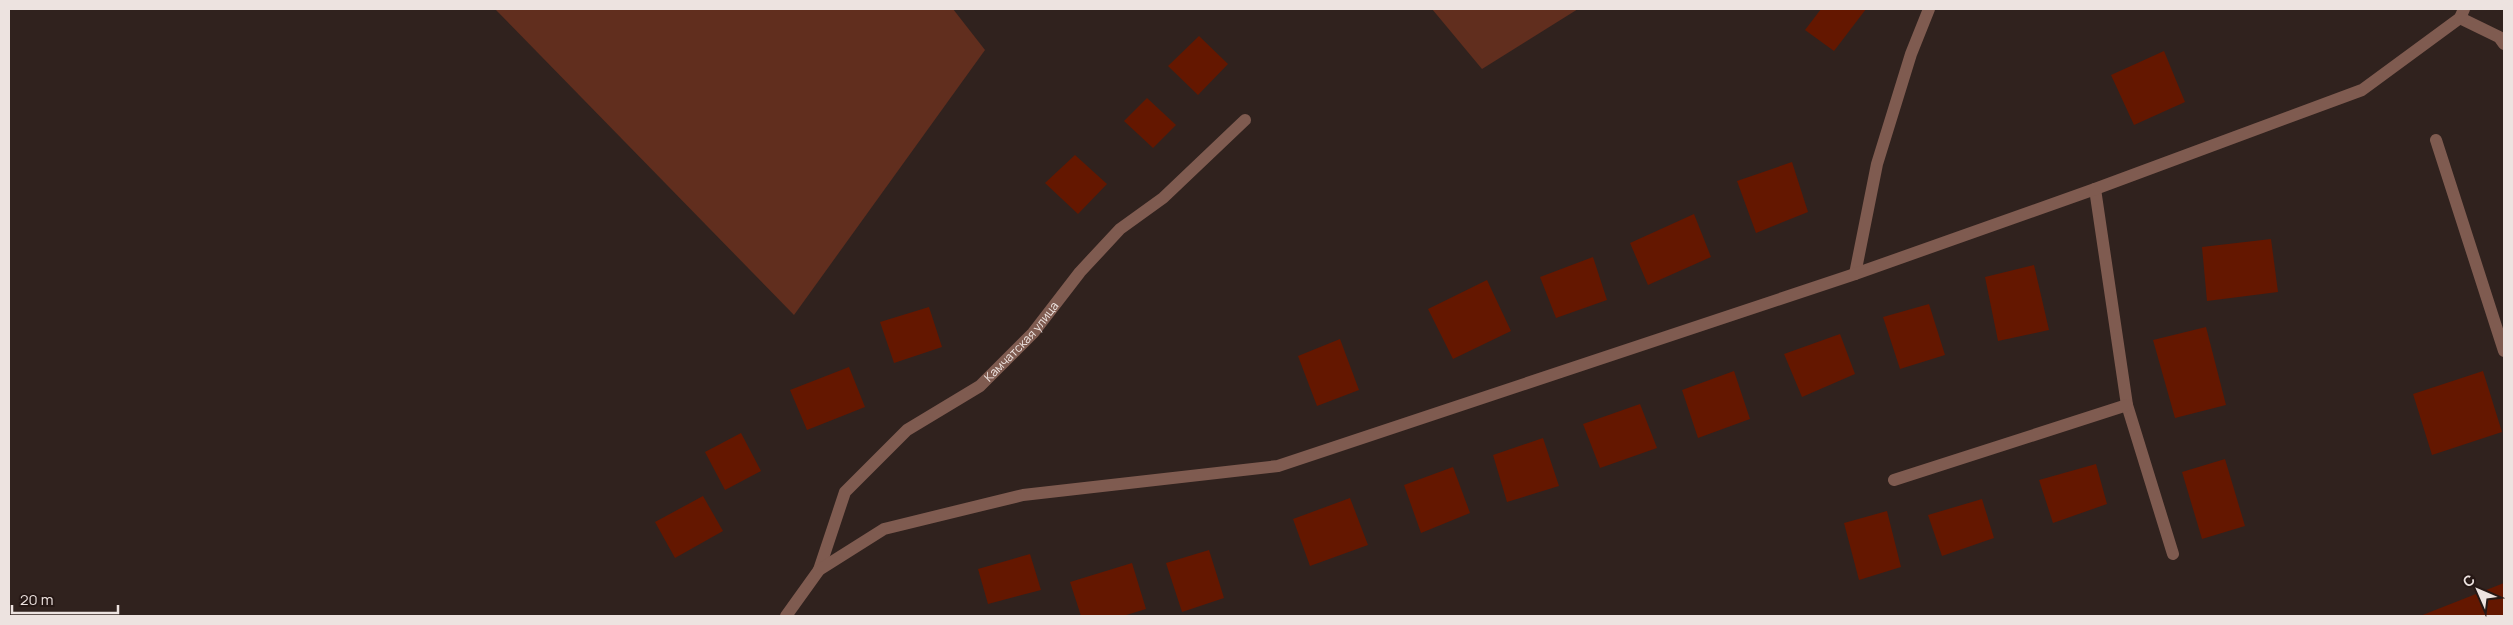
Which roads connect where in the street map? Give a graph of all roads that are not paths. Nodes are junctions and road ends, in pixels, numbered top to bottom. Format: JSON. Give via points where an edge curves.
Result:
{"nodes":[{"id":1,"x":1929,"y":9,"type":"edge"},
{"id":2,"x":2462,"y":13,"type":"edge"},
{"id":3,"x":2504,"y":44,"type":"edge"},
{"id":4,"x":1245,"y":120,"type":"dead end"},
{"id":5,"x":2436,"y":140,"type":"dead end"},
{"id":6,"x":2095,"y":189,"type":"junction"},
{"id":7,"x":1856,"y":274,"type":"junction"},
{"id":8,"x":2504,"y":351,"type":"edge"},
{"id":9,"x":2127,"y":405,"type":"junction"},
{"id":10,"x":1894,"y":480,"type":"dead end"},
{"id":11,"x":2173,"y":554,"type":"dead end"},
{"id":12,"x":819,"y":570,"type":"junction"},
{"id":13,"x":786,"y":616,"type":"edge"}],
"edges":[{"from":1,"to":7,"type":"street","via":[[1911,54],[1877,164]]},
{"from":2,"to":3,"type":"street","via":[[2499,36]]},
{"from":2,"to":6,"type":"street","via":[[2362,90]]},
{"from":4,"to":12,"type":"street","name":"Камчатская улица","via":[[1163,198],[1120,229],[1080,272],[1033,333],[980,386],[907,430],[845,492]]},
{"from":5,"to":8,"type":"street"},
{"from":6,"to":7,"type":"street"},
{"from":6,"to":9,"type":"street"},
{"from":7,"to":12,"type":"street","via":[[1278,466],[1023,495],[884,529]]},
{"from":9,"to":10,"type":"street"},
{"from":9,"to":11,"type":"street"},
{"from":12,"to":13,"type":"street"}]}
